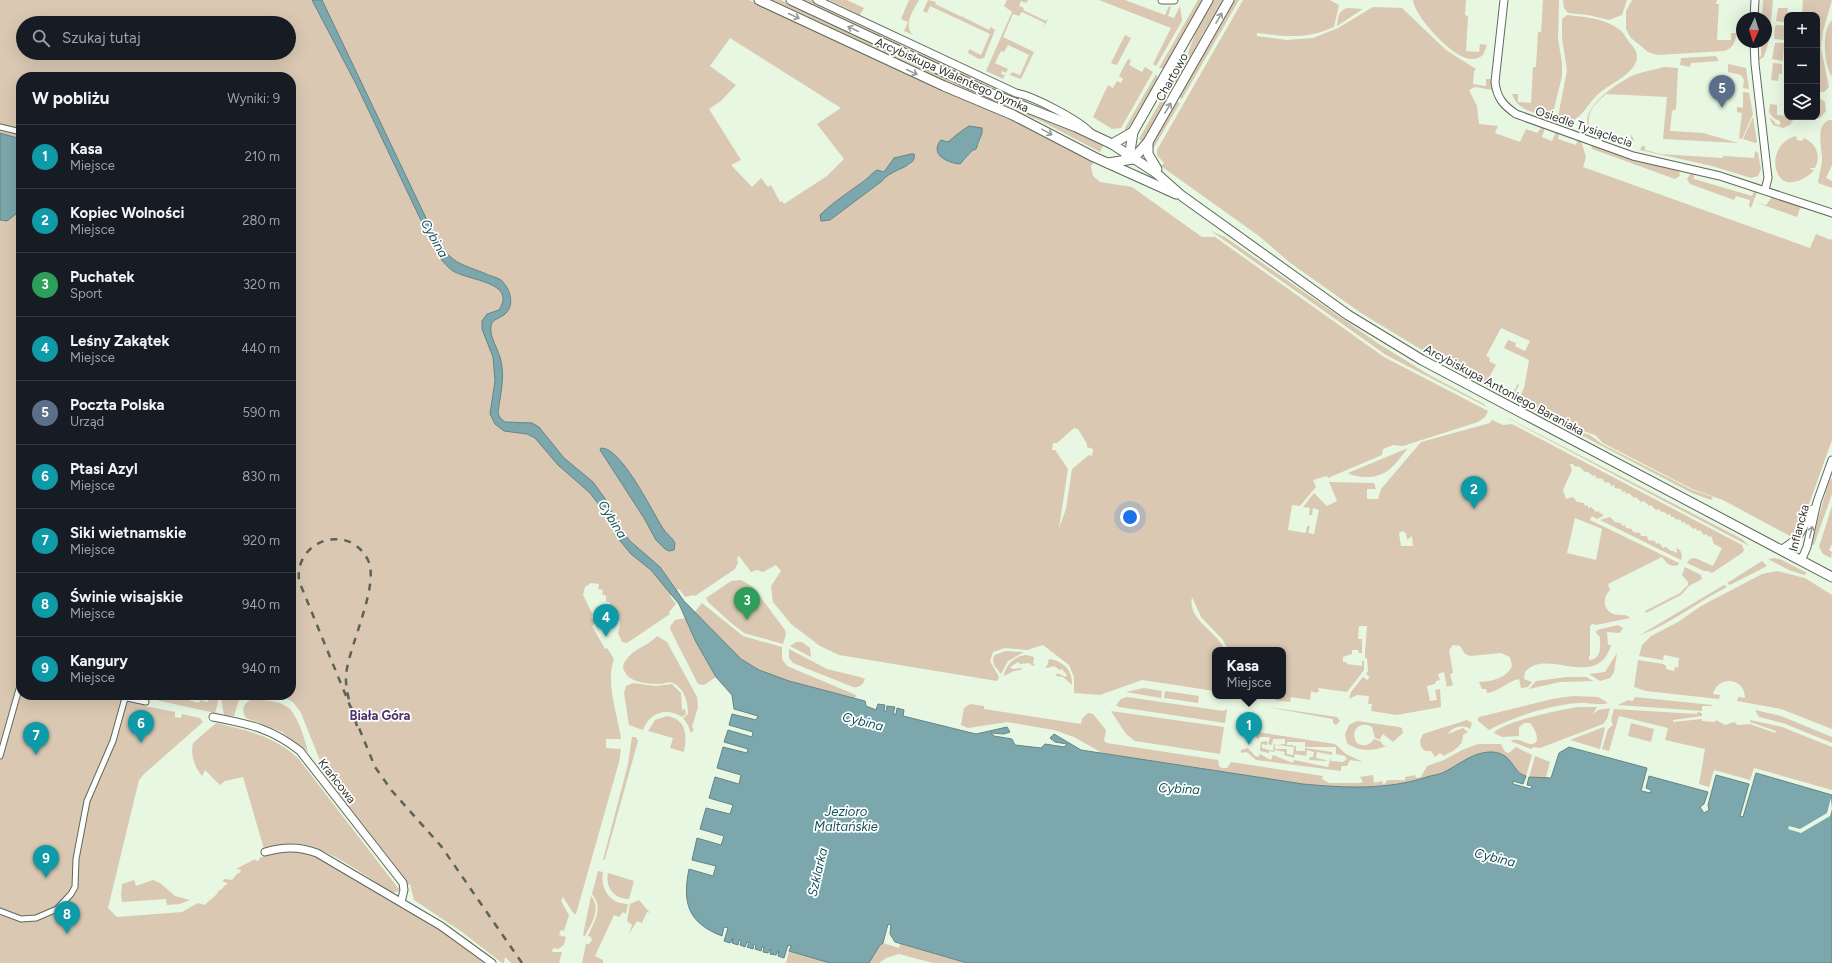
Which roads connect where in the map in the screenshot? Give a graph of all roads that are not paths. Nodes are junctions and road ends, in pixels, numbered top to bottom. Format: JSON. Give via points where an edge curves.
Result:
{"nodes":[{"id":1,"x":759,"y":0,"type":"edge"},
{"id":2,"x":791,"y":0,"type":"edge"},
{"id":3,"x":817,"y":0,"type":"edge"},
{"id":4,"x":1162,"y":0,"type":"edge"},
{"id":5,"x":1174,"y":0,"type":"edge"},
{"id":6,"x":1208,"y":0,"type":"edge"},
{"id":7,"x":1229,"y":0,"type":"edge"},
{"id":8,"x":1504,"y":0,"type":"edge"},
{"id":9,"x":1755,"y":0,"type":"edge"},
{"id":10,"x":1754,"y":12,"type":"edge"},
{"id":11,"x":1754,"y":48,"type":"edge"},
{"id":12,"x":0,"y":127,"type":"edge"},
{"id":13,"x":16,"y":131,"type":"edge"},
{"id":14,"x":1133,"y":132,"type":"junction"},
{"id":15,"x":1092,"y":133,"type":"junction"},
{"id":16,"x":1148,"y":142,"type":"junction"},
{"id":17,"x":1112,"y":144,"type":"junction"},
{"id":18,"x":1131,"y":157,"type":"junction"},
{"id":19,"x":1106,"y":163,"type":"junction"},
{"id":20,"x":1134,"y":175,"type":"junction"},
{"id":21,"x":1160,"y":176,"type":"junction"},
{"id":22,"x":1765,"y":190,"type":"junction"},
{"id":23,"x":1182,"y":196,"type":"junction"},
{"id":24,"x":1832,"y":213,"type":"edge"},
{"id":25,"x":1832,"y":460,"type":"edge"},
{"id":26,"x":1830,"y":471,"type":"edge"},
{"id":27,"x":1817,"y":502,"type":"junction"},
{"id":28,"x":1780,"y":550,"type":"junction"},
{"id":29,"x":1801,"y":561,"type":"junction"},
{"id":30,"x":1832,"y":577,"type":"edge"},
{"id":31,"x":16,"y":700,"type":"edge"},
{"id":32,"x":124,"y":700,"type":"edge"},
{"id":33,"x":136,"y":700,"type":"edge"},
{"id":34,"x":146,"y":702,"type":"dead end"},
{"id":35,"x":213,"y":717,"type":"dead end"},
{"id":36,"x":0,"y":756,"type":"edge"},
{"id":37,"x":265,"y":852,"type":"dead end"},
{"id":38,"x":401,"y":902,"type":"junction"},
{"id":39,"x":0,"y":911,"type":"edge"},
{"id":40,"x":492,"y":963,"type":"edge"}],
"edges":[{"from":1,"to":19,"type":"street","name":"Arcybiskupa Walentego Dymka","one_way":true,"via":[[944,86],[1013,115]]},
{"from":15,"to":2,"type":"street","name":"Arcybiskupa Walentego Dymka","one_way":true,"via":[[1000,97]]},
{"from":3,"to":15,"type":"street","via":[[1030,98],[1083,125]]},
{"from":4,"to":5,"type":"street"},
{"from":6,"to":14,"type":"street","name":"Chartowo"},
{"from":16,"to":7,"type":"street","name":"Chartowo","one_way":true},
{"from":8,"to":22,"type":"street","name":"Osiedle Tysiąclecia","via":[[1495,82],[1500,102],[1507,108],[1516,114],[1633,156],[1720,176]]},
{"from":9,"to":10,"type":"street"},
{"from":11,"to":22,"type":"street","via":[[1768,178]]},
{"from":12,"to":13,"type":"street"},
{"from":14,"to":17,"type":"street"},
{"from":14,"to":18,"type":"street","name":"Chartowo"},
{"from":15,"to":17,"type":"street","name":"Arcybiskupa Walentego Dymka"},
{"from":16,"to":18,"type":"street","name":"Chartowo"},
{"from":16,"to":21,"type":"street","via":[[1148,157]]},
{"from":17,"to":18,"type":"street","name":"Arcybiskupa Walentego Dymka"},
{"from":18,"to":19,"type":"street"},
{"from":18,"to":20,"type":"street","name":"Chartowo"},
{"from":18,"to":21,"type":"street","name":"Arcybiskupa Antoniego Baraniaka"},
{"from":19,"to":20,"type":"street","name":"Arcybiskupa Walentego Dymka"},
{"from":20,"to":23,"type":"street","name":"Arcybiskupa Antoniego Baraniaka"},
{"from":21,"to":23,"type":"street","name":"Arcybiskupa Antoniego Baraniaka"},
{"from":22,"to":24,"type":"street","name":"Osiedle Tysiąclecia"},
{"from":23,"to":28,"type":"street","name":"Arcybiskupa Antoniego Baraniaka","via":[[1348,315],[1422,360]]},
{"from":25,"to":26,"type":"street","name":"Inflancka"},
{"from":26,"to":27,"type":"street","name":"Inflancka"},
{"from":27,"to":28,"type":"street","name":"Inflancka","via":[[1798,537]]},
{"from":29,"to":27,"type":"street","name":"Inflancka","one_way":true,"via":[[1807,547]]},
{"from":28,"to":29,"type":"street","name":"Arcybiskupa Antoniego Baraniaka"},
{"from":29,"to":30,"type":"street","name":"Arcybiskupa Antoniego Baraniaka"},
{"from":31,"to":36,"type":"street"},
{"from":32,"to":39,"type":"street","via":[[113,741],[87,801],[71,894],[57,909],[36,918],[21,920]]},
{"from":33,"to":34,"type":"street"},
{"from":35,"to":38,"type":"street","name":"Krańcowa","via":[[260,727],[282,737],[300,751],[403,883]]},
{"from":37,"to":38,"type":"street","via":[[293,847],[317,853]]},
{"from":38,"to":40,"type":"street","via":[[463,940]]}]}
